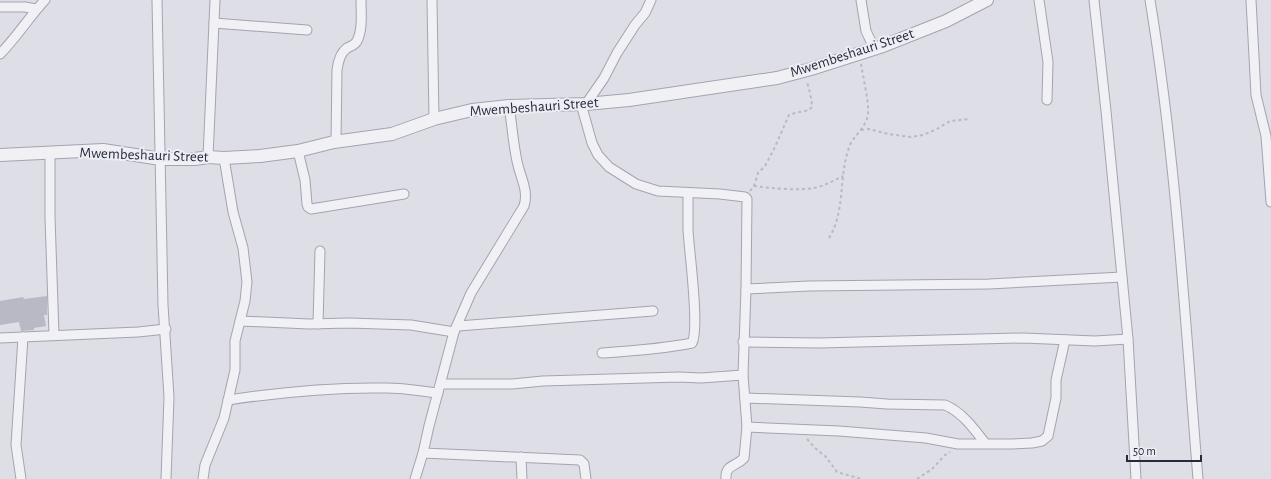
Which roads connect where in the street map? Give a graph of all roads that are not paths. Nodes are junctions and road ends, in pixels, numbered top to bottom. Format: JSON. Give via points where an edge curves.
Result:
{"nodes":[{"id":1,"x":46,"y":0,"type":"edge"},
{"id":2,"x":156,"y":0,"type":"edge"},
{"id":3,"x":215,"y":0,"type":"edge"},
{"id":4,"x":361,"y":0,"type":"edge"},
{"id":5,"x":432,"y":0,"type":"edge"},
{"id":6,"x":651,"y":0,"type":"edge"},
{"id":7,"x":861,"y":0,"type":"edge"},
{"id":8,"x":987,"y":0,"type":"edge"},
{"id":9,"x":1039,"y":0,"type":"edge"},
{"id":10,"x":1094,"y":0,"type":"edge"},
{"id":11,"x":1150,"y":0,"type":"edge"},
{"id":12,"x":1251,"y":0,"type":"edge"},
{"id":13,"x":0,"y":7,"type":"edge"},
{"id":14,"x":36,"y":9,"type":"junction"},
{"id":15,"x":214,"y":23,"type":"junction"},
{"id":16,"x":307,"y":30,"type":"dead end"},
{"id":17,"x":874,"y":48,"type":"junction"},
{"id":18,"x":0,"y":54,"type":"edge"},
{"id":19,"x":1046,"y":100,"type":"dead end"},
{"id":20,"x":583,"y":104,"type":"junction"},
{"id":21,"x":509,"y":106,"type":"junction"},
{"id":22,"x":434,"y":119,"type":"junction"},
{"id":23,"x":336,"y":142,"type":"junction"},
{"id":24,"x":298,"y":151,"type":"junction"},
{"id":25,"x":50,"y":153,"type":"junction"},
{"id":26,"x":0,"y":155,"type":"edge"},
{"id":27,"x":208,"y":158,"type":"junction"},
{"id":28,"x":224,"y":158,"type":"junction"},
{"id":29,"x":161,"y":159,"type":"junction"},
{"id":30,"x":688,"y":193,"type":"junction"},
{"id":31,"x":404,"y":194,"type":"dead end"},
{"id":32,"x":1271,"y":202,"type":"edge"},
{"id":33,"x":320,"y":251,"type":"dead end"},
{"id":34,"x":1122,"y":277,"type":"junction"},
{"id":35,"x":746,"y":289,"type":"junction"},
{"id":36,"x":653,"y":311,"type":"dead end"},
{"id":37,"x":240,"y":320,"type":"junction"},
{"id":38,"x":318,"y":324,"type":"junction"},
{"id":39,"x":166,"y":329,"type":"junction"},
{"id":40,"x":456,"y":329,"type":"junction"},
{"id":41,"x":54,"y":335,"type":"junction"},
{"id":42,"x":23,"y":336,"type":"junction"},
{"id":43,"x":0,"y":338,"type":"edge"},
{"id":44,"x":1128,"y":339,"type":"junction"},
{"id":45,"x":1065,"y":340,"type":"junction"},
{"id":46,"x":743,"y":342,"type":"junction"},
{"id":47,"x":602,"y":352,"type":"dead end"},
{"id":48,"x":743,"y":375,"type":"junction"},
{"id":49,"x":439,"y":388,"type":"junction"},
{"id":50,"x":745,"y":398,"type":"junction"},
{"id":51,"x":228,"y":400,"type":"junction"},
{"id":52,"x":747,"y":427,"type":"junction"},
{"id":53,"x":985,"y":443,"type":"junction"},
{"id":54,"x":423,"y":453,"type":"junction"},
{"id":55,"x":521,"y":457,"type":"junction"},
{"id":56,"x":21,"y":479,"type":"edge"},
{"id":57,"x":166,"y":479,"type":"edge"},
{"id":58,"x":202,"y":479,"type":"edge"},
{"id":59,"x":415,"y":479,"type":"edge"},
{"id":60,"x":522,"y":479,"type":"edge"},
{"id":61,"x":586,"y":479,"type":"edge"},
{"id":62,"x":726,"y":479,"type":"edge"},
{"id":63,"x":1136,"y":479,"type":"edge"},
{"id":64,"x":1198,"y":479,"type":"edge"}],
"edges":[{"from":1,"to":14,"type":"street"},
{"from":2,"to":29,"type":"street"},
{"from":3,"to":15,"type":"street"},
{"from":4,"to":23,"type":"street","via":[[357,41],[342,53],[337,70]]},
{"from":5,"to":22,"type":"street"},
{"from":6,"to":20,"type":"street","via":[[604,78]]},
{"from":7,"to":17,"type":"street","via":[[866,31]]},
{"from":8,"to":17,"type":"street","name":"Mwembeshauri Street","via":[[946,20]]},
{"from":9,"to":19,"type":"street","via":[[1048,62]]},
{"from":10,"to":34,"type":"street"},
{"from":11,"to":64,"type":"street","via":[[1159,57],[1185,308]]},
{"from":12,"to":32,"type":"street","via":[[1256,95],[1266,136]]},
{"from":13,"to":14,"type":"street"},
{"from":14,"to":18,"type":"street"},
{"from":15,"to":16,"type":"street"},
{"from":15,"to":27,"type":"street"},
{"from":17,"to":20,"type":"street","name":"Mwembeshauri Street","via":[[777,78],[629,100]]},
{"from":20,"to":21,"type":"street","name":"Mwembeshauri Street"},
{"from":20,"to":30,"type":"street","via":[[592,143],[608,167],[636,184],[658,191]]},
{"from":21,"to":22,"type":"street","name":"Mwembeshauri Street","via":[[472,110]]},
{"from":21,"to":40,"type":"street","via":[[517,162],[526,199],[471,293]]},
{"from":22,"to":23,"type":"street","name":"Mwembeshauri Street","via":[[392,134]]},
{"from":23,"to":24,"type":"street","name":"Mwembeshauri Street"},
{"from":24,"to":28,"type":"street","name":"Mwembeshauri Street"},
{"from":24,"to":31,"type":"street","via":[[308,208]]},
{"from":25,"to":26,"type":"street","name":"Mwembeshauri Street"},
{"from":25,"to":29,"type":"street","name":"Mwembeshauri Street","via":[[103,150]]},
{"from":25,"to":41,"type":"street"},
{"from":27,"to":28,"type":"street","name":"Mwembeshauri Street"},
{"from":27,"to":29,"type":"street","name":"Mwembeshauri Street"},
{"from":28,"to":37,"type":"street","via":[[233,212],[243,248],[247,282],[246,301]]},
{"from":29,"to":39,"type":"street","via":[[163,305]]},
{"from":30,"to":35,"type":"street","via":[[745,197]]},
{"from":30,"to":47,"type":"street","via":[[694,310],[692,343],[636,351]]},
{"from":33,"to":38,"type":"street"},
{"from":34,"to":35,"type":"street","via":[[989,284]]},
{"from":34,"to":44,"type":"street"},
{"from":35,"to":46,"type":"street"},
{"from":36,"to":40,"type":"street"},
{"from":37,"to":38,"type":"street"},
{"from":37,"to":51,"type":"street","via":[[235,341],[235,370]]},
{"from":38,"to":40,"type":"street","via":[[411,325]]},
{"from":39,"to":41,"type":"street"},
{"from":39,"to":57,"type":"street","via":[[169,397]]},
{"from":40,"to":49,"type":"street"},
{"from":41,"to":42,"type":"street"},
{"from":42,"to":43,"type":"street"},
{"from":42,"to":56,"type":"street","via":[[16,446]]},
{"from":44,"to":45,"type":"street"},
{"from":44,"to":63,"type":"street"},
{"from":45,"to":46,"type":"street","via":[[1023,338],[820,343]]},
{"from":45,"to":53,"type":"street","via":[[1048,436],[1042,441],[1032,443]]},
{"from":46,"to":48,"type":"street"},
{"from":48,"to":49,"type":"street","via":[[543,381]]},
{"from":48,"to":50,"type":"street"},
{"from":49,"to":51,"type":"street","via":[[322,389]]},
{"from":49,"to":54,"type":"street"},
{"from":50,"to":52,"type":"street"},
{"from":50,"to":53,"type":"street","via":[[945,405],[971,425]]},
{"from":51,"to":58,"type":"street"},
{"from":52,"to":53,"type":"street","via":[[862,433],[964,444]]},
{"from":52,"to":62,"type":"street","via":[[745,456],[742,461],[728,468]]},
{"from":54,"to":55,"type":"street"},
{"from":54,"to":59,"type":"street"},
{"from":55,"to":60,"type":"street"},
{"from":55,"to":61,"type":"street","via":[[580,460],[584,464]]}]}
